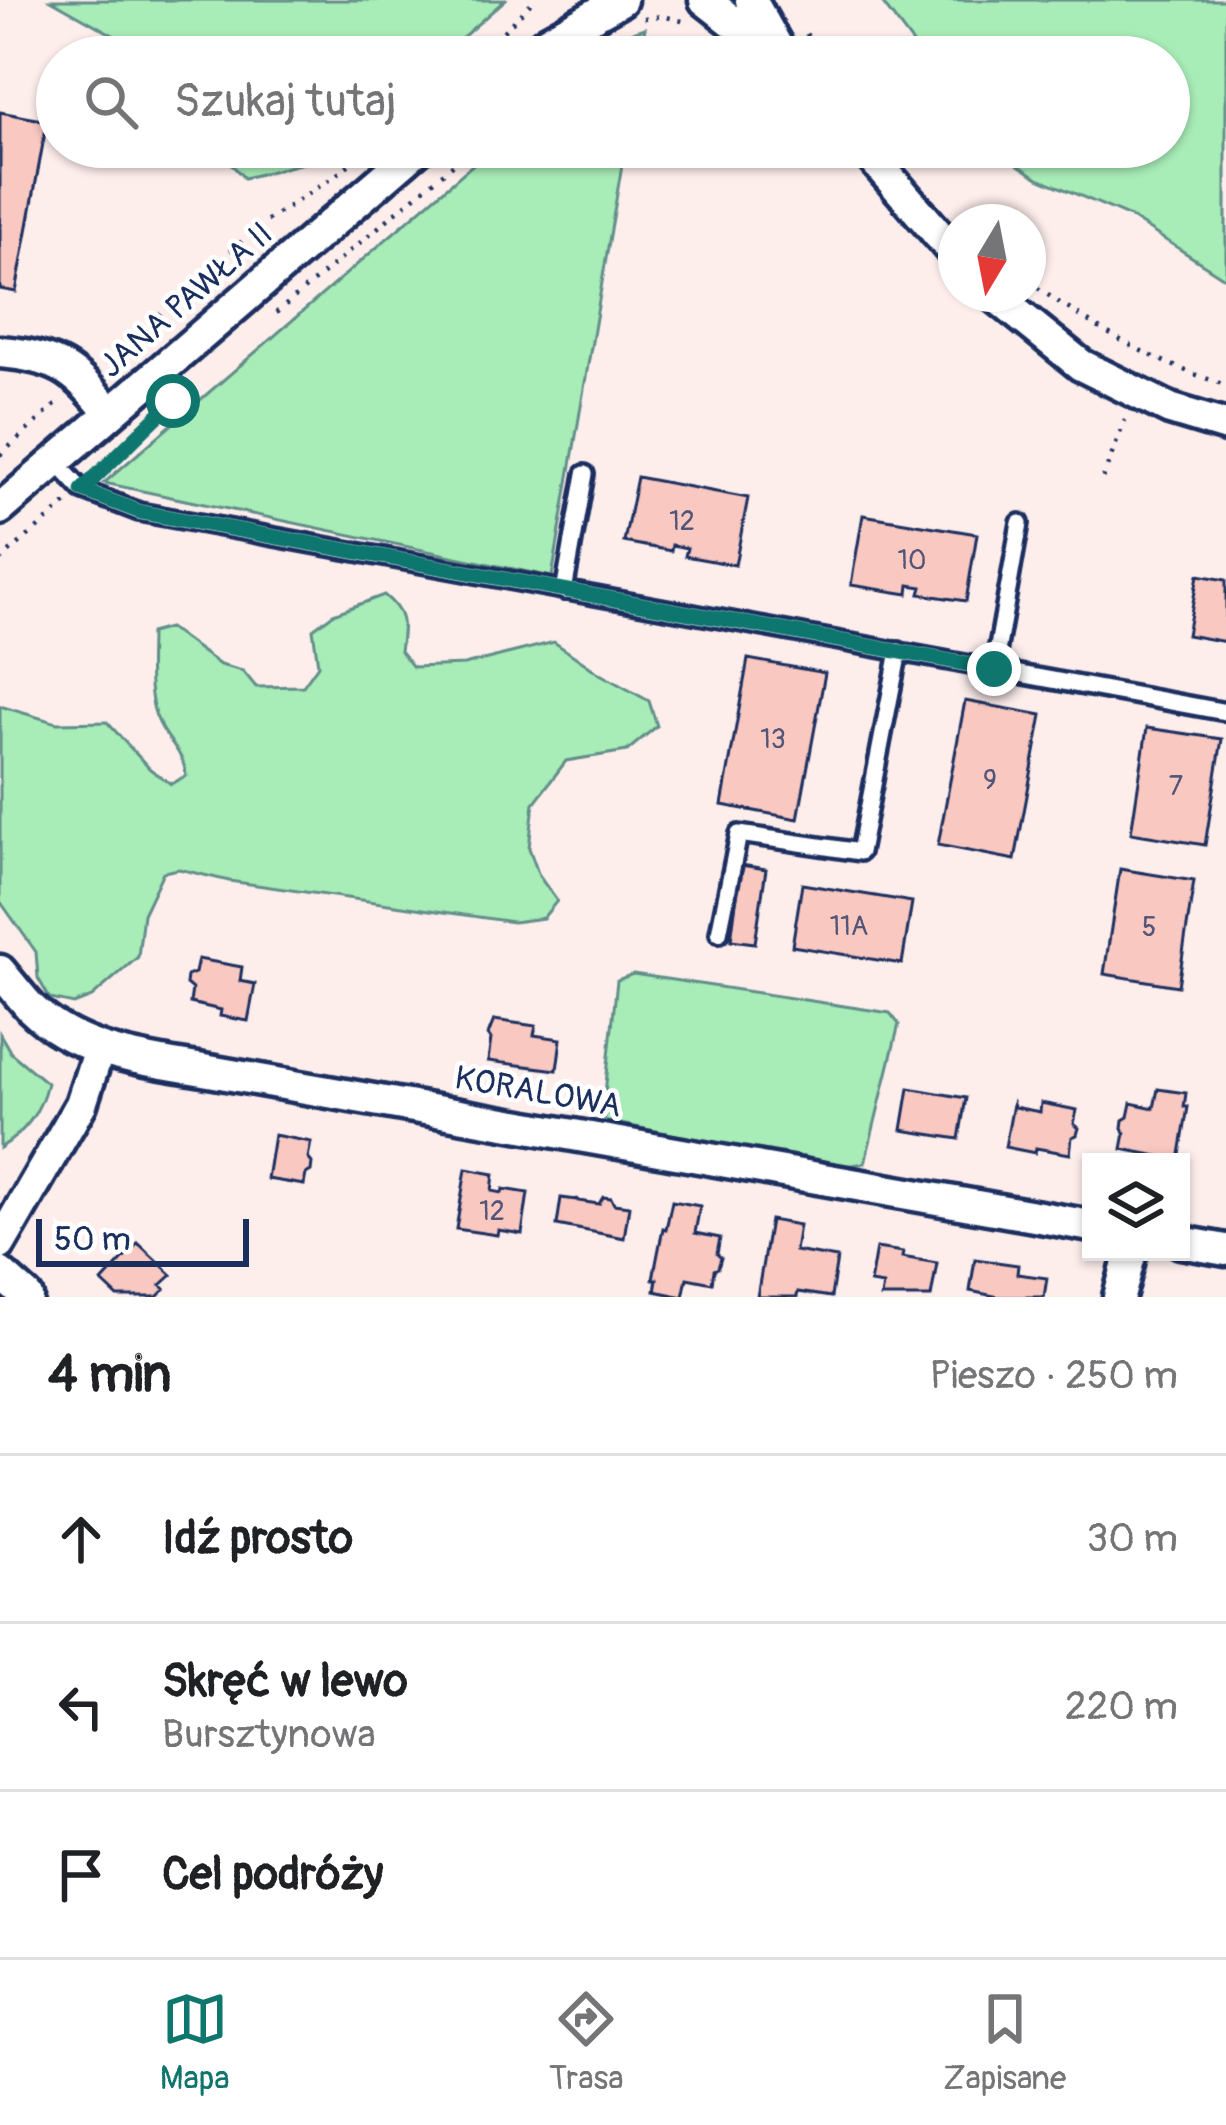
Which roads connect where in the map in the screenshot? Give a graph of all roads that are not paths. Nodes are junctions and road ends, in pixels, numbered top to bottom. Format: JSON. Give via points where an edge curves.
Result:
{"nodes":[{"id":1,"x":580,"y":0,"type":"edge"},
{"id":2,"x":751,"y":0,"type":"edge"},
{"id":3,"x":632,"y":9,"type":"edge"},
{"id":4,"x":699,"y":13,"type":"edge"},
{"id":5,"x":549,"y":36,"type":"edge"},
{"id":6,"x":569,"y":36,"type":"edge"},
{"id":7,"x":742,"y":36,"type":"edge"},
{"id":8,"x":770,"y":36,"type":"edge"},
{"id":9,"x":396,"y":168,"type":"edge"},
{"id":10,"x":881,"y":168,"type":"edge"},
{"id":11,"x":938,"y":234,"type":"edge"},
{"id":12,"x":1015,"y":312,"type":"edge"},
{"id":13,"x":0,"y":352,"type":"edge"},
{"id":14,"x":110,"y":413,"type":"junction"},
{"id":15,"x":1226,"y":426,"type":"edge"},
{"id":16,"x":55,"y":461,"type":"junction"},
{"id":17,"x":585,"y":474,"type":"dead end"},
{"id":18,"x":0,"y":509,"type":"edge"},
{"id":19,"x":1020,"y":523,"type":"dead end"},
{"id":20,"x":565,"y":591,"type":"junction"},
{"id":21,"x":899,"y":651,"type":"junction"},
{"id":22,"x":994,"y":669,"type":"junction"},
{"id":23,"x":1226,"y":712,"type":"edge"},
{"id":24,"x":719,"y":933,"type":"dead end"},
{"id":25,"x":0,"y":970,"type":"edge"},
{"id":26,"x":99,"y":1049,"type":"junction"},
{"id":27,"x":1082,"y":1224,"type":"edge"},
{"id":28,"x":0,"y":1244,"type":"edge"},
{"id":29,"x":1190,"y":1244,"type":"edge"},
{"id":30,"x":1226,"y":1250,"type":"edge"},
{"id":31,"x":1129,"y":1261,"type":"edge"},
{"id":32,"x":0,"y":1274,"type":"edge"},
{"id":33,"x":27,"y":1297,"type":"edge"},
{"id":34,"x":1119,"y":1297,"type":"edge"}],
"edges":[{"from":1,"to":5,"type":"street"},
{"from":2,"to":8,"type":"street"},
{"from":3,"to":6,"type":"street"},
{"from":4,"to":7,"type":"street"},
{"from":9,"to":14,"type":"street","name":"JANA PAWŁA II"},
{"from":10,"to":11,"type":"street"},
{"from":12,"to":15,"type":"street","via":[[1081,365],[1170,409]]},
{"from":13,"to":14,"type":"street","via":[[57,364]]},
{"from":14,"to":16,"type":"street","name":"JANA PAWŁA II"},
{"from":16,"to":18,"type":"street","name":"JANA PAWŁA II"},
{"from":16,"to":20,"type":"lane","via":[[82,490],[140,512]]},
{"from":17,"to":20,"type":"lane"},
{"from":19,"to":22,"type":"lane"},
{"from":20,"to":21,"type":"lane"},
{"from":21,"to":22,"type":"lane"},
{"from":21,"to":24,"type":"lane","via":[[860,852],[739,834]]},
{"from":22,"to":23,"type":"lane"},
{"from":25,"to":26,"type":"street","name":"KORALOWA","via":[[32,1009]]},
{"from":26,"to":27,"type":"street","name":"KORALOWA"},
{"from":26,"to":28,"type":"street","via":[[81,1104]]},
{"from":29,"to":30,"type":"street"},
{"from":31,"to":34,"type":"street"},
{"from":32,"to":33,"type":"street"}]}
